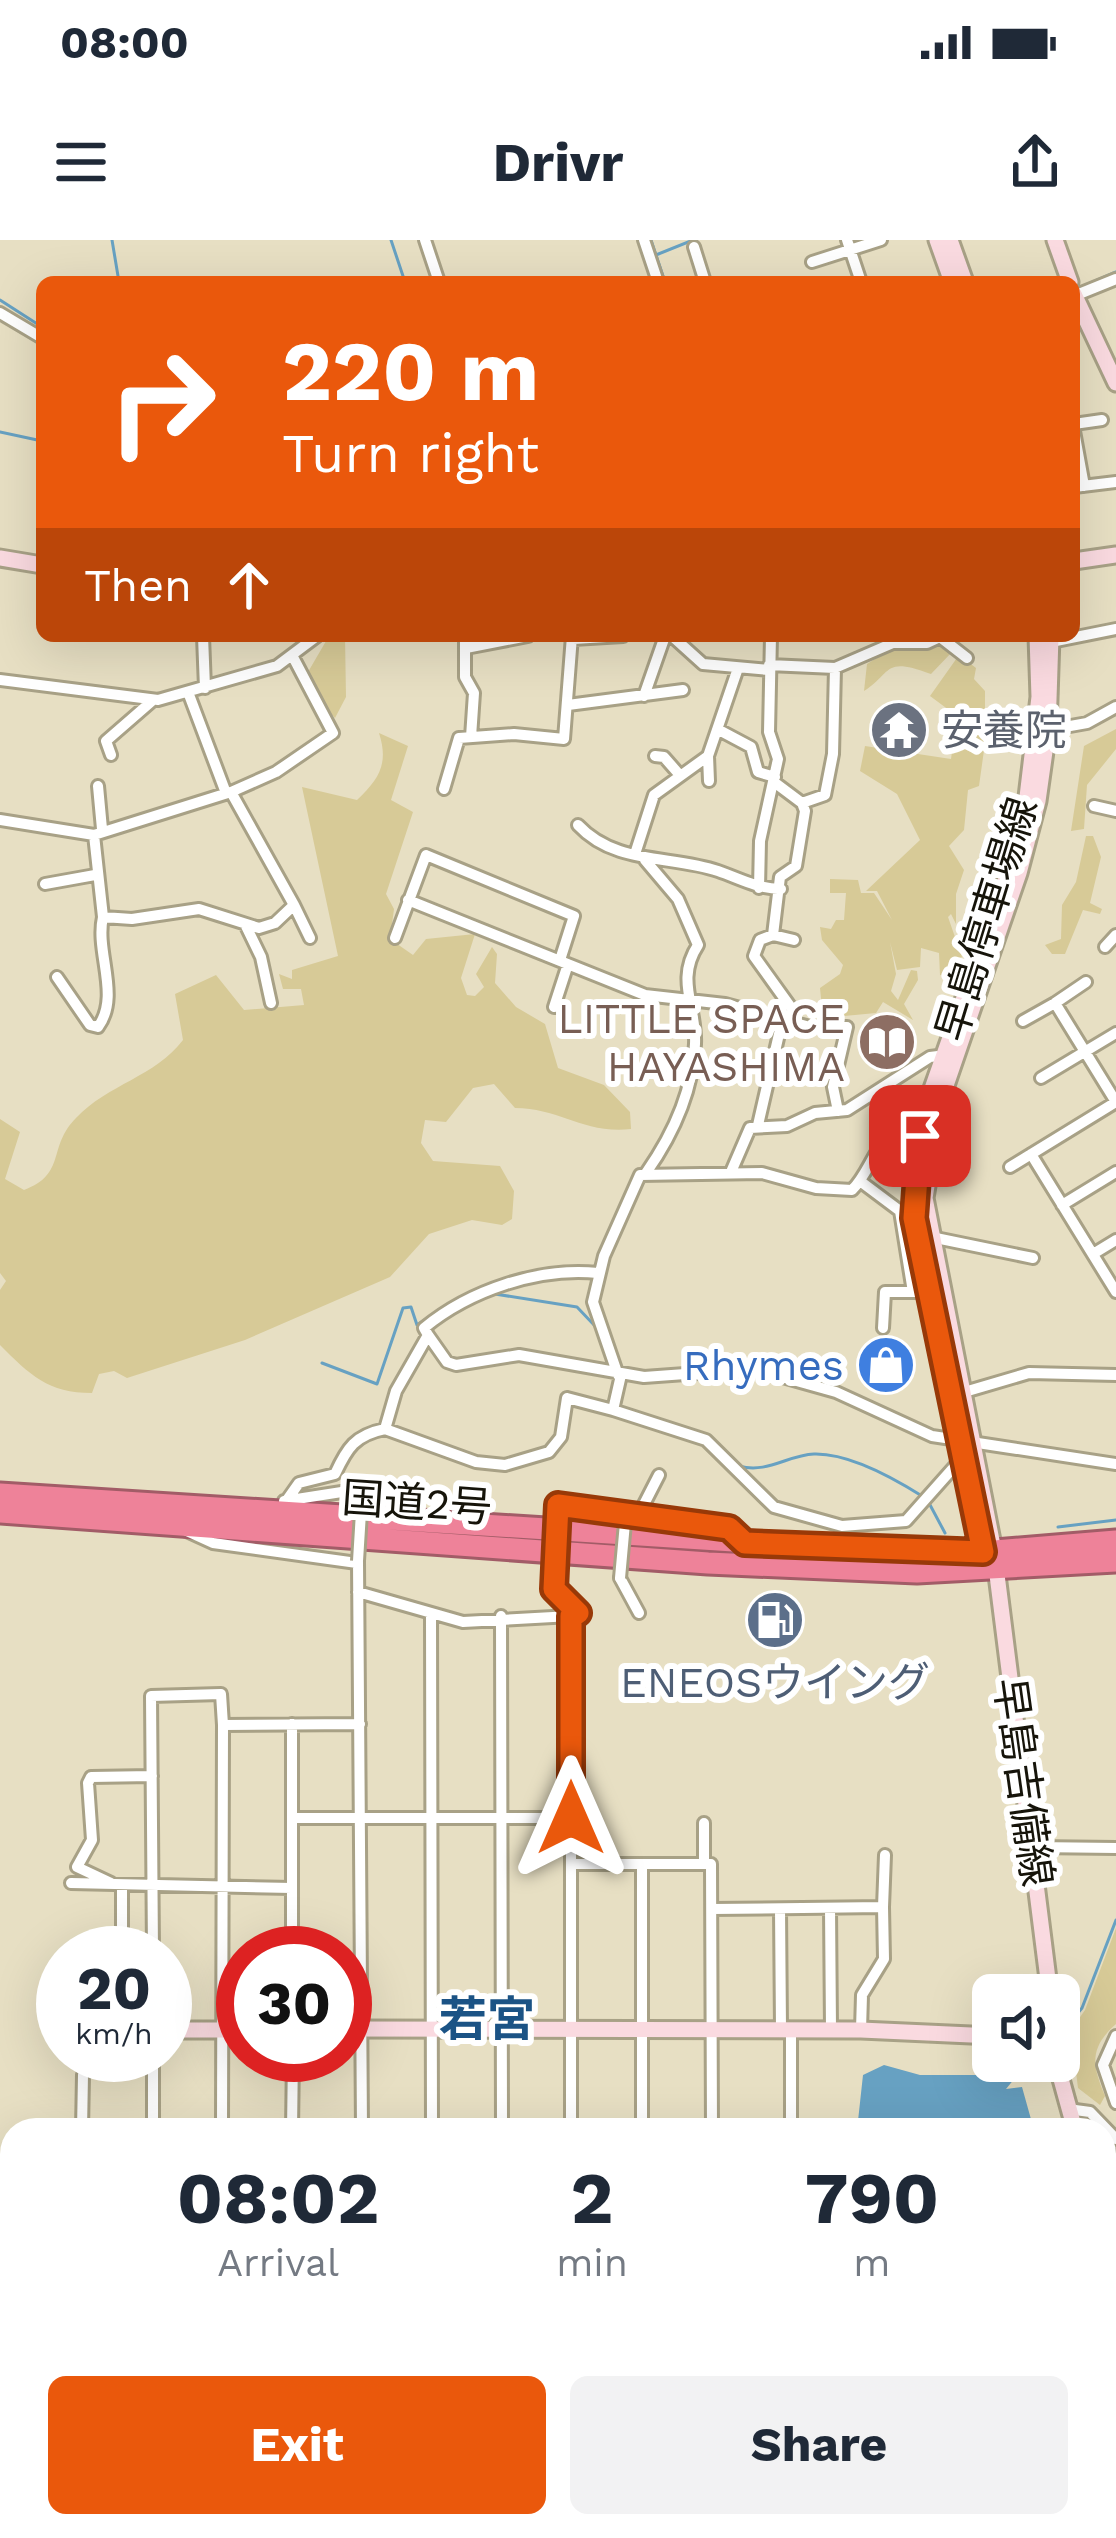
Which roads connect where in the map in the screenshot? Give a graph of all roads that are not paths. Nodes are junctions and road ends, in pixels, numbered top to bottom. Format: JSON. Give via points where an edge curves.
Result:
{"nodes":[{"id":1,"x":427,"y":240,"type":"edge"},
{"id":2,"x":644,"y":240,"type":"edge"},
{"id":3,"x":881,"y":240,"type":"edge"},
{"id":4,"x":937,"y":240,"type":"edge"},
{"id":5,"x":950,"y":240,"type":"edge"},
{"id":6,"x":1055,"y":240,"type":"edge"},
{"id":7,"x":849,"y":244,"type":"edge"},
{"id":8,"x":694,"y":247,"type":"dead end"},
{"id":9,"x":812,"y":262,"type":"dead end"},
{"id":10,"x":437,"y":276,"type":"edge"},
{"id":11,"x":656,"y":276,"type":"edge"},
{"id":12,"x":703,"y":276,"type":"edge"},
{"id":13,"x":859,"y":276,"type":"edge"},
{"id":14,"x":950,"y":276,"type":"edge"},
{"id":15,"x":962,"y":276,"type":"edge"},
{"id":16,"x":1068,"y":276,"type":"edge"},
{"id":17,"x":1116,"y":278,"type":"edge"},
{"id":18,"x":1080,"y":293,"type":"edge"},
{"id":19,"x":1080,"y":308,"type":"edge"},
{"id":20,"x":0,"y":313,"type":"edge"},
{"id":21,"x":36,"y":334,"type":"edge"},
{"id":22,"x":1116,"y":383,"type":"edge"},
{"id":23,"x":1102,"y":420,"type":"dead end"},
{"id":24,"x":1080,"y":426,"type":"edge"},
{"id":25,"x":1116,"y":482,"type":"edge"},
{"id":26,"x":1080,"y":486,"type":"edge"},
{"id":27,"x":1116,"y":555,"type":"edge"},
{"id":28,"x":0,"y":558,"type":"edge"},
{"id":29,"x":1080,"y":560,"type":"edge"},
{"id":30,"x":36,"y":564,"type":"edge"},
{"id":31,"x":1116,"y":629,"type":"edge"},
{"id":32,"x":1080,"y":633,"type":"edge"},
{"id":33,"x":203,"y":642,"type":"edge"},
{"id":34,"x":310,"y":642,"type":"edge"},
{"id":35,"x":466,"y":642,"type":"edge"},
{"id":36,"x":572,"y":642,"type":"edge"},
{"id":37,"x":666,"y":642,"type":"edge"},
{"id":38,"x":674,"y":642,"type":"edge"},
{"id":39,"x":771,"y":642,"type":"edge"},
{"id":40,"x":929,"y":642,"type":"edge"},
{"id":41,"x":948,"y":642,"type":"edge"},
{"id":42,"x":1041,"y":642,"type":"edge"},
{"id":43,"x":1041,"y":642,"type":"edge"},
{"id":44,"x":292,"y":657,"type":"junction"},
{"id":45,"x":967,"y":658,"type":"dead end"},
{"id":46,"x":769,"y":667,"type":"junction"},
{"id":47,"x":836,"y":668,"type":"junction"},
{"id":48,"x":737,"y":671,"type":"junction"},
{"id":49,"x":0,"y":680,"type":"edge"},
{"id":50,"x":205,"y":688,"type":"junction"},
{"id":51,"x":683,"y":690,"type":"dead end"},
{"id":52,"x":188,"y":692,"type":"junction"},
{"id":53,"x":644,"y":696,"type":"junction"},
{"id":54,"x":152,"y":701,"type":"junction"},
{"id":55,"x":568,"y":705,"type":"junction"},
{"id":56,"x":1116,"y":707,"type":"edge"},
{"id":57,"x":718,"y":730,"type":"junction"},
{"id":58,"x":1048,"y":730,"type":"junction"},
{"id":59,"x":471,"y":736,"type":"junction"},
{"id":60,"x":111,"y":755,"type":"dead end"},
{"id":61,"x":655,"y":756,"type":"dead end"},
{"id":62,"x":708,"y":756,"type":"junction"},
{"id":63,"x":678,"y":773,"type":"junction"},
{"id":64,"x":775,"y":779,"type":"junction"},
{"id":65,"x":709,"y":781,"type":"dead end"},
{"id":66,"x":98,"y":786,"type":"dead end"},
{"id":67,"x":444,"y":789,"type":"dead end"},
{"id":68,"x":229,"y":792,"type":"junction"},
{"id":69,"x":802,"y":803,"type":"junction"},
{"id":70,"x":1094,"y":806,"type":"dead end"},
{"id":71,"x":1116,"y":811,"type":"edge"},
{"id":72,"x":0,"y":820,"type":"edge"},
{"id":73,"x":578,"y":825,"type":"dead end"},
{"id":74,"x":98,"y":832,"type":"junction"},
{"id":75,"x":640,"y":857,"type":"junction"},
{"id":76,"x":95,"y":875,"type":"junction"},
{"id":77,"x":45,"y":884,"type":"dead end"},
{"id":78,"x":759,"y":888,"type":"junction"},
{"id":79,"x":781,"y":889,"type":"junction"},
{"id":80,"x":408,"y":900,"type":"junction"},
{"id":81,"x":294,"y":905,"type":"junction"},
{"id":82,"x":104,"y":917,"type":"junction"},
{"id":83,"x":246,"y":926,"type":"junction"},
{"id":84,"x":1116,"y":934,"type":"edge"},
{"id":85,"x":773,"y":935,"type":"junction"},
{"id":86,"x":310,"y":938,"type":"dead end"},
{"id":87,"x":395,"y":938,"type":"dead end"},
{"id":88,"x":794,"y":940,"type":"dead end"},
{"id":89,"x":1105,"y":947,"type":"dead end"},
{"id":90,"x":564,"y":962,"type":"junction"},
{"id":91,"x":57,"y":977,"type":"dead end"},
{"id":92,"x":1086,"y":982,"type":"dead end"},
{"id":93,"x":689,"y":1002,"type":"junction"},
{"id":94,"x":271,"y":1003,"type":"dead end"},
{"id":95,"x":1054,"y":1003,"type":"junction"},
{"id":96,"x":554,"y":1007,"type":"dead end"},
{"id":97,"x":1023,"y":1021,"type":"dead end"},
{"id":98,"x":786,"y":1022,"type":"junction"},
{"id":99,"x":1116,"y":1033,"type":"edge"},
{"id":100,"x":1085,"y":1052,"type":"junction"},
{"id":101,"x":950,"y":1056,"type":"junction"},
{"id":102,"x":1041,"y":1078,"type":"dead end"},
{"id":103,"x":1116,"y":1102,"type":"edge"},
{"id":104,"x":838,"y":1111,"type":"junction"},
{"id":105,"x":758,"y":1125,"type":"junction"},
{"id":106,"x":920,"y":1136,"type":"junction"},
{"id":107,"x":1031,"y":1154,"type":"junction"},
{"id":108,"x":1010,"y":1167,"type":"dead end"},
{"id":109,"x":731,"y":1172,"type":"junction"},
{"id":110,"x":1116,"y":1172,"type":"edge"},
{"id":111,"x":646,"y":1173,"type":"junction"},
{"id":112,"x":860,"y":1180,"type":"junction"},
{"id":113,"x":1062,"y":1205,"type":"junction"},
{"id":114,"x":929,"y":1237,"type":"junction"},
{"id":115,"x":1116,"y":1240,"type":"edge"},
{"id":116,"x":1094,"y":1254,"type":"junction"},
{"id":117,"x":1033,"y":1258,"type":"dead end"},
{"id":118,"x":598,"y":1273,"type":"junction"},
{"id":119,"x":921,"y":1292,"type":"junction"},
{"id":120,"x":1116,"y":1292,"type":"edge"},
{"id":121,"x":883,"y":1328,"type":"dead end"},
{"id":122,"x":428,"y":1335,"type":"junction"},
{"id":123,"x":622,"y":1375,"type":"junction"},
{"id":124,"x":1116,"y":1375,"type":"edge"},
{"id":125,"x":955,"y":1394,"type":"junction"},
{"id":126,"x":613,"y":1411,"type":"junction"},
{"id":127,"x":385,"y":1429,"type":"junction"},
{"id":128,"x":964,"y":1448,"type":"junction"},
{"id":129,"x":1116,"y":1464,"type":"edge"},
{"id":130,"x":659,"y":1475,"type":"dead end"},
{"id":131,"x":0,"y":1494,"type":"edge"},
{"id":132,"x":287,"y":1500,"type":"junction"},
{"id":133,"x":193,"y":1507,"type":"junction"},
{"id":134,"x":0,"y":1512,"type":"edge"},
{"id":135,"x":632,"y":1513,"type":"junction"},
{"id":136,"x":176,"y":1525,"type":"junction"},
{"id":137,"x":1116,"y":1541,"type":"edge"},
{"id":138,"x":745,"y":1543,"type":"junction"},
{"id":139,"x":991,"y":1558,"type":"junction"},
{"id":140,"x":1116,"y":1561,"type":"edge"},
{"id":141,"x":358,"y":1562,"type":"junction"},
{"id":142,"x":358,"y":1592,"type":"junction"},
{"id":143,"x":639,"y":1613,"type":"dead end"},
{"id":144,"x":431,"y":1614,"type":"junction"},
{"id":145,"x":501,"y":1616,"type":"junction"},
{"id":146,"x":571,"y":1616,"type":"junction"},
{"id":147,"x":292,"y":1724,"type":"junction"},
{"id":148,"x":360,"y":1724,"type":"junction"},
{"id":149,"x":223,"y":1725,"type":"junction"},
{"id":150,"x":152,"y":1776,"type":"junction"},
{"id":151,"x":431,"y":1817,"type":"junction"},
{"id":152,"x":292,"y":1818,"type":"junction"},
{"id":153,"x":362,"y":1818,"type":"junction"},
{"id":154,"x":501,"y":1818,"type":"junction"},
{"id":155,"x":571,"y":1818,"type":"junction"},
{"id":156,"x":704,"y":1823,"type":"dead end"},
{"id":157,"x":1034,"y":1847,"type":"junction"},
{"id":158,"x":1116,"y":1848,"type":"edge"},
{"id":159,"x":885,"y":1855,"type":"dead end"},
{"id":160,"x":572,"y":1864,"type":"junction"},
{"id":161,"x":642,"y":1864,"type":"junction"},
{"id":162,"x":704,"y":1864,"type":"junction"},
{"id":163,"x":71,"y":1883,"type":"dead end"},
{"id":164,"x":116,"y":1884,"type":"junction"},
{"id":165,"x":153,"y":1886,"type":"junction"},
{"id":166,"x":222,"y":1887,"type":"junction"},
{"id":167,"x":292,"y":1888,"type":"junction"},
{"id":168,"x":884,"y":1907,"type":"junction"},
{"id":169,"x":830,"y":1908,"type":"junction"},
{"id":170,"x":780,"y":1909,"type":"junction"},
{"id":171,"x":712,"y":1910,"type":"junction"},
{"id":172,"x":120,"y":1926,"type":"edge"},
{"id":173,"x":153,"y":1926,"type":"edge"},
{"id":174,"x":222,"y":1926,"type":"edge"},
{"id":175,"x":292,"y":1926,"type":"edge"},
{"id":176,"x":363,"y":1926,"type":"edge"},
{"id":177,"x":1048,"y":1974,"type":"edge"},
{"id":178,"x":372,"y":2028,"type":"edge"},
{"id":179,"x":432,"y":2029,"type":"junction"},
{"id":180,"x":711,"y":2029,"type":"junction"},
{"id":181,"x":786,"y":2029,"type":"junction"},
{"id":182,"x":502,"y":2030,"type":"junction"},
{"id":183,"x":572,"y":2030,"type":"junction"},
{"id":184,"x":642,"y":2030,"type":"junction"},
{"id":185,"x":831,"y":2030,"type":"junction"},
{"id":186,"x":861,"y":2030,"type":"junction"},
{"id":187,"x":972,"y":2035,"type":"edge"},
{"id":188,"x":1116,"y":2036,"type":"edge"},
{"id":189,"x":83,"y":2082,"type":"edge"},
{"id":190,"x":153,"y":2082,"type":"edge"},
{"id":191,"x":222,"y":2082,"type":"edge"},
{"id":192,"x":292,"y":2082,"type":"edge"},
{"id":193,"x":362,"y":2082,"type":"edge"},
{"id":194,"x":1062,"y":2082,"type":"edge"},
{"id":195,"x":1116,"y":2103,"type":"edge"},
{"id":196,"x":82,"y":2118,"type":"edge"},
{"id":197,"x":153,"y":2118,"type":"edge"},
{"id":198,"x":222,"y":2118,"type":"edge"},
{"id":199,"x":292,"y":2118,"type":"edge"},
{"id":200,"x":362,"y":2118,"type":"edge"},
{"id":201,"x":432,"y":2118,"type":"edge"},
{"id":202,"x":502,"y":2118,"type":"edge"},
{"id":203,"x":572,"y":2118,"type":"edge"},
{"id":204,"x":642,"y":2118,"type":"edge"},
{"id":205,"x":712,"y":2118,"type":"edge"},
{"id":206,"x":790,"y":2118,"type":"edge"},
{"id":207,"x":1071,"y":2118,"type":"edge"}],
"edges":[{"from":1,"to":10,"type":"street"},
{"from":2,"to":11,"type":"street"},
{"from":3,"to":7,"type":"street"},
{"from":4,"to":14,"type":"main road"},
{"from":5,"to":15,"type":"main road"},
{"from":6,"to":16,"type":"main road"},
{"from":7,"to":9,"type":"street"},
{"from":7,"to":13,"type":"street"},
{"from":8,"to":12,"type":"street"},
{"from":17,"to":18,"type":"street"},
{"from":19,"to":22,"type":"main road"},
{"from":20,"to":21,"type":"street"},
{"from":23,"to":24,"type":"street"},
{"from":25,"to":26,"type":"street"},
{"from":27,"to":29,"type":"main road"},
{"from":28,"to":30,"type":"main road"},
{"from":31,"to":32,"type":"street"},
{"from":33,"to":50,"type":"street"},
{"from":34,"to":44,"type":"street"},
{"from":35,"to":59,"type":"street"},
{"from":36,"to":55,"type":"street"},
{"from":37,"to":53,"type":"street"},
{"from":38,"to":48,"type":"street","via":[[693,660]]},
{"from":39,"to":46,"type":"street"},
{"from":40,"to":47,"type":"street","via":[[892,643]]},
{"from":41,"to":45,"type":"street"},
{"from":42,"to":58,"type":"main road","name":"早島停車場線"},
{"from":43,"to":101,"type":"main road","name":"早島停車場線","via":[[1027,796]]},
{"from":44,"to":50,"type":"street"},
{"from":44,"to":68,"type":"street","via":[[334,733]]},
{"from":46,"to":47,"type":"street"},
{"from":46,"to":48,"type":"street"},
{"from":46,"to":64,"type":"street"},
{"from":47,"to":69,"type":"street","via":[[832,771],[825,795]]},
{"from":48,"to":57,"type":"street"},
{"from":49,"to":54,"type":"street"},
{"from":50,"to":52,"type":"street"},
{"from":51,"to":53,"type":"street"},
{"from":52,"to":54,"type":"street"},
{"from":52,"to":68,"type":"street"},
{"from":53,"to":55,"type":"street"},
{"from":54,"to":60,"type":"street","via":[[106,740]]},
{"from":55,"to":59,"type":"street","via":[[564,740]]},
{"from":56,"to":58,"type":"street"},
{"from":57,"to":62,"type":"street"},
{"from":57,"to":64,"type":"street","via":[[751,747],[758,772]]},
{"from":58,"to":101,"type":"main road","name":"早島停車場線","via":[[1028,841]]},
{"from":59,"to":67,"type":"street","via":[[459,738]]},
{"from":61,"to":63,"type":"street"},
{"from":62,"to":63,"type":"street"},
{"from":62,"to":65,"type":"street"},
{"from":63,"to":75,"type":"street","via":[[645,812]]},
{"from":64,"to":69,"type":"street"},
{"from":64,"to":78,"type":"street"},
{"from":66,"to":74,"type":"street"},
{"from":68,"to":74,"type":"street"},
{"from":68,"to":81,"type":"street"},
{"from":69,"to":79,"type":"street","via":[[796,866],[780,877]]},
{"from":70,"to":71,"type":"street"},
{"from":72,"to":74,"type":"street"},
{"from":73,"to":75,"type":"street"},
{"from":74,"to":76,"type":"street"},
{"from":75,"to":78,"type":"street","via":[[683,862]]},
{"from":75,"to":93,"type":"street","via":[[678,898],[698,945],[685,982]]},
{"from":76,"to":77,"type":"street"},
{"from":76,"to":82,"type":"street"},
{"from":78,"to":79,"type":"street"},
{"from":79,"to":85,"type":"street"},
{"from":80,"to":87,"type":"street"},
{"from":80,"to":90,"type":"street"},
{"from":80,"to":90,"type":"street","via":[[426,855],[485,877],[574,916]]},
{"from":81,"to":83,"type":"street","via":[[274,923]]},
{"from":81,"to":86,"type":"street"},
{"from":82,"to":83,"type":"street","via":[[199,908]]},
{"from":82,"to":91,"type":"street","via":[[107,1011],[98,1027]]},
{"from":83,"to":94,"type":"street"},
{"from":84,"to":89,"type":"street"},
{"from":85,"to":88,"type":"street"},
{"from":85,"to":98,"type":"street","via":[[760,940],[755,964],[793,1009]]},
{"from":90,"to":93,"type":"street","via":[[632,991]]},
{"from":90,"to":96,"type":"street"},
{"from":92,"to":95,"type":"street"},
{"from":93,"to":98,"type":"street"},
{"from":93,"to":111,"type":"street","via":[[695,1045],[674,1131]]},
{"from":95,"to":97,"type":"street"},
{"from":95,"to":100,"type":"street"},
{"from":98,"to":104,"type":"street","via":[[847,1027],[833,1087]]},
{"from":98,"to":105,"type":"street"},
{"from":99,"to":100,"type":"street"},
{"from":100,"to":102,"type":"street"},
{"from":100,"to":103,"type":"street"},
{"from":101,"to":104,"type":"street","via":[[930,1057]]},
{"from":101,"to":106,"type":"main road","name":"早島停車場線"},
{"from":101,"to":114,"type":"main road","name":"早島停車場線","via":[[927,1156]]},
{"from":103,"to":107,"type":"street"},
{"from":104,"to":105,"type":"street"},
{"from":105,"to":109,"type":"street","via":[[744,1132]]},
{"from":106,"to":112,"type":"street","via":[[889,1136]]},
{"from":106,"to":119,"type":"main road","name":"早島停車場線","via":[[914,1218]]},
{"from":107,"to":108,"type":"street"},
{"from":107,"to":113,"type":"street"},
{"from":109,"to":111,"type":"street"},
{"from":109,"to":112,"type":"street","via":[[842,1191]]},
{"from":110,"to":113,"type":"street"},
{"from":111,"to":118,"type":"street","via":[[633,1181]]},
{"from":112,"to":119,"type":"street","via":[[900,1210]]},
{"from":113,"to":116,"type":"street"},
{"from":114,"to":117,"type":"street"},
{"from":114,"to":125,"type":"main road","name":"早島停車場線"},
{"from":115,"to":116,"type":"street"},
{"from":116,"to":120,"type":"street"},
{"from":118,"to":122,"type":"street","via":[[550,1272],[481,1293],[436,1317],[424,1328]]},
{"from":118,"to":123,"type":"street","via":[[593,1302]]},
{"from":119,"to":121,"type":"street","via":[[885,1292]]},
{"from":119,"to":125,"type":"main road","name":"早島停車場線"},
{"from":122,"to":123,"type":"street","via":[[456,1365],[519,1355]]},
{"from":122,"to":127,"type":"street"},
{"from":123,"to":126,"type":"street"},
{"from":123,"to":128,"type":"street","via":[[690,1378],[754,1369],[836,1392]]},
{"from":124,"to":125,"type":"street","via":[[1029,1373]]},
{"from":125,"to":128,"type":"main road","name":"早島停車場線"},
{"from":126,"to":127,"type":"street","via":[[567,1398],[561,1438],[549,1452],[493,1466]]},
{"from":126,"to":128,"type":"street","via":[[706,1440],[774,1508],[842,1526],[906,1521]]},
{"from":127,"to":132,"type":"street","via":[[353,1441],[335,1474],[299,1483]]},
{"from":128,"to":129,"type":"street"},
{"from":128,"to":139,"type":"main road","name":"早島停車場線"},
{"from":130,"to":135,"type":"street"},
{"from":131,"to":133,"type":"highway","name":"国道2号"},
{"from":132,"to":133,"type":"street","via":[[206,1500]]},
{"from":132,"to":141,"type":"street","bridge":true,"via":[[362,1496]]},
{"from":133,"to":138,"type":"highway","name":"国道2号"},
{"from":134,"to":136,"type":"highway","name":"国道2号"},
{"from":135,"to":138,"type":"street","via":[[729,1528]]},
{"from":135,"to":143,"type":"street","bridge":true,"via":[[620,1579]]},
{"from":135,"to":146,"type":"street","bridge":true,"via":[[558,1505],[554,1589],[578,1613]]},
{"from":136,"to":139,"type":"highway","name":"国道2号","via":[[708,1563]]},
{"from":136,"to":141,"type":"street","via":[[200,1540]]},
{"from":137,"to":139,"type":"highway","name":"国道2号"},
{"from":138,"to":139,"type":"highway","name":"国道2号"},
{"from":139,"to":140,"type":"highway","name":"国道2号"},
{"from":139,"to":157,"type":"main road","name":"早島吉備線"},
{"from":141,"to":142,"type":"street"},
{"from":142,"to":144,"type":"street"},
{"from":142,"to":148,"type":"street"},
{"from":144,"to":145,"type":"street","via":[[463,1622]]},
{"from":144,"to":151,"type":"street"},
{"from":145,"to":146,"type":"street"},
{"from":145,"to":154,"type":"street"},
{"from":146,"to":155,"type":"street"},
{"from":147,"to":148,"type":"street"},
{"from":147,"to":149,"type":"street"},
{"from":147,"to":152,"type":"street"},
{"from":148,"to":153,"type":"street"},
{"from":149,"to":150,"type":"street","via":[[221,1694],[151,1696]]},
{"from":149,"to":166,"type":"street"},
{"from":150,"to":164,"type":"street","via":[[88,1783],[92,1840],[77,1867]]},
{"from":150,"to":165,"type":"street"},
{"from":151,"to":153,"type":"street"},
{"from":151,"to":154,"type":"street"},
{"from":151,"to":179,"type":"street"},
{"from":152,"to":153,"type":"street"},
{"from":152,"to":167,"type":"street"},
{"from":153,"to":176,"type":"street"},
{"from":154,"to":155,"type":"street"},
{"from":154,"to":182,"type":"street"},
{"from":155,"to":160,"type":"street"},
{"from":156,"to":162,"type":"street"},
{"from":157,"to":158,"type":"street"},
{"from":157,"to":177,"type":"main road","name":"早島吉備線"},
{"from":159,"to":168,"type":"street"},
{"from":160,"to":161,"type":"street"},
{"from":160,"to":183,"type":"street"},
{"from":161,"to":162,"type":"street"},
{"from":161,"to":184,"type":"street"},
{"from":162,"to":171,"type":"street","via":[[711,1864]]},
{"from":163,"to":164,"type":"street"},
{"from":164,"to":165,"type":"street"},
{"from":164,"to":172,"type":"street"},
{"from":165,"to":166,"type":"street"},
{"from":165,"to":173,"type":"street"},
{"from":166,"to":167,"type":"street"},
{"from":166,"to":174,"type":"street"},
{"from":167,"to":175,"type":"street"},
{"from":168,"to":169,"type":"street"},
{"from":168,"to":186,"type":"street","via":[[884,1959],[862,1995]]},
{"from":169,"to":170,"type":"street"},
{"from":169,"to":185,"type":"street"},
{"from":170,"to":171,"type":"street"},
{"from":170,"to":181,"type":"street"},
{"from":171,"to":180,"type":"street"},
{"from":178,"to":179,"type":"main road"},
{"from":179,"to":182,"type":"main road"},
{"from":179,"to":201,"type":"street"},
{"from":180,"to":181,"type":"main road"},
{"from":180,"to":184,"type":"main road"},
{"from":180,"to":205,"type":"street"},
{"from":181,"to":185,"type":"main road"},
{"from":181,"to":206,"type":"street"},
{"from":182,"to":183,"type":"main road"},
{"from":182,"to":202,"type":"street"},
{"from":183,"to":184,"type":"main road"},
{"from":183,"to":203,"type":"street"},
{"from":184,"to":204,"type":"street"},
{"from":185,"to":186,"type":"main road"},
{"from":186,"to":187,"type":"main road"},
{"from":188,"to":195,"type":"street","via":[[1102,2066]]},
{"from":189,"to":196,"type":"street"},
{"from":190,"to":197,"type":"street"},
{"from":191,"to":198,"type":"street"},
{"from":192,"to":199,"type":"street"},
{"from":193,"to":200,"type":"street"},
{"from":194,"to":207,"type":"main road"}]}
